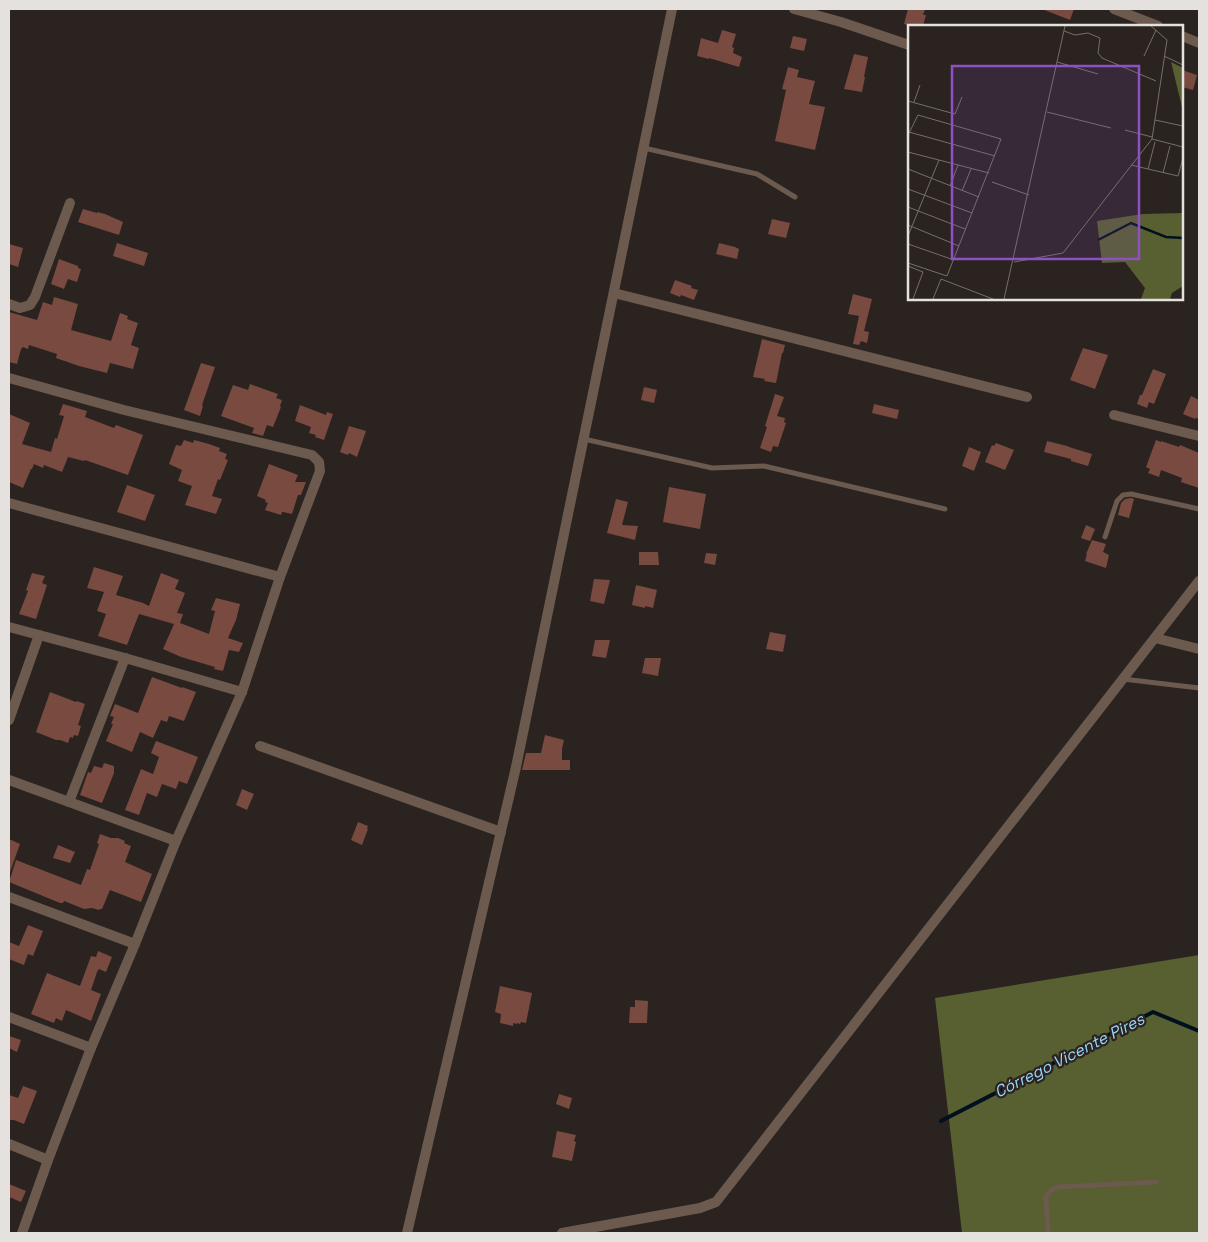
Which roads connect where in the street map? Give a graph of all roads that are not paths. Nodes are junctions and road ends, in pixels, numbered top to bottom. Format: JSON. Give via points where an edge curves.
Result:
{"nodes":[{"id":1,"x":672,"y":9,"type":"edge"},
{"id":2,"x":794,"y":9,"type":"edge"},
{"id":3,"x":1114,"y":9,"type":"edge"},
{"id":4,"x":1155,"y":25,"type":"edge"},
{"id":5,"x":1183,"y":36,"type":"edge"},
{"id":6,"x":1199,"y":43,"type":"edge"},
{"id":7,"x":908,"y":45,"type":"edge"},
{"id":8,"x":644,"y":148,"type":"junction"},
{"id":9,"x":795,"y":197,"type":"dead end"},
{"id":10,"x":70,"y":203,"type":"dead end"},
{"id":11,"x":614,"y":293,"type":"junction"},
{"id":12,"x":9,"y":304,"type":"edge"},
{"id":13,"x":9,"y":378,"type":"edge"},
{"id":14,"x":1027,"y":397,"type":"dead end"},
{"id":15,"x":1114,"y":415,"type":"dead end"},
{"id":16,"x":1199,"y":436,"type":"edge"},
{"id":17,"x":584,"y":439,"type":"junction"},
{"id":18,"x":9,"y":504,"type":"edge"},
{"id":19,"x":945,"y":509,"type":"dead end"},
{"id":20,"x":1199,"y":509,"type":"edge"},
{"id":21,"x":1104,"y":536,"type":"dead end"},
{"id":22,"x":280,"y":577,"type":"junction"},
{"id":23,"x":1199,"y":581,"type":"edge"},
{"id":24,"x":9,"y":627,"type":"edge"},
{"id":25,"x":39,"y":635,"type":"junction"},
{"id":26,"x":1154,"y":638,"type":"junction"},
{"id":27,"x":1199,"y":649,"type":"edge"},
{"id":28,"x":125,"y":658,"type":"junction"},
{"id":29,"x":1123,"y":679,"type":"junction"},
{"id":30,"x":1199,"y":688,"type":"edge"},
{"id":31,"x":242,"y":692,"type":"junction"},
{"id":32,"x":9,"y":720,"type":"edge"},
{"id":33,"x":260,"y":746,"type":"dead end"},
{"id":34,"x":9,"y":780,"type":"edge"},
{"id":35,"x":70,"y":802,"type":"junction"},
{"id":36,"x":501,"y":832,"type":"junction"},
{"id":37,"x":176,"y":840,"type":"junction"},
{"id":38,"x":9,"y":897,"type":"edge"},
{"id":39,"x":135,"y":944,"type":"junction"},
{"id":40,"x":9,"y":1017,"type":"edge"},
{"id":41,"x":91,"y":1048,"type":"junction"},
{"id":42,"x":9,"y":1144,"type":"edge"},
{"id":43,"x":48,"y":1160,"type":"junction"},
{"id":44,"x":1156,"y":1182,"type":"dead end"},
{"id":45,"x":22,"y":1233,"type":"edge"},
{"id":46,"x":407,"y":1233,"type":"edge"},
{"id":47,"x":562,"y":1233,"type":"edge"},
{"id":48,"x":1048,"y":1233,"type":"edge"}],
"edges":[{"from":1,"to":8,"type":"street"},
{"from":2,"to":7,"type":"street"},
{"from":3,"to":4,"type":"street"},
{"from":5,"to":6,"type":"street"},
{"from":8,"to":9,"type":"lane","via":[[756,174]]},
{"from":8,"to":11,"type":"street"},
{"from":10,"to":12,"type":"street","via":[[35,297],[30,305],[20,308]]},
{"from":11,"to":14,"type":"street"},
{"from":11,"to":17,"type":"street"},
{"from":13,"to":22,"type":"street","via":[[124,410],[312,455],[319,462],[320,471]]},
{"from":15,"to":16,"type":"street"},
{"from":17,"to":19,"type":"lane","via":[[712,468],[764,466]]},
{"from":17,"to":36,"type":"street"},
{"from":18,"to":22,"type":"street"},
{"from":20,"to":21,"type":"lane","via":[[1131,494],[1123,496],[1117,501]]},
{"from":22,"to":31,"type":"street"},
{"from":23,"to":26,"type":"street"},
{"from":24,"to":25,"type":"street"},
{"from":25,"to":28,"type":"street"},
{"from":25,"to":32,"type":"street"},
{"from":26,"to":27,"type":"street"},
{"from":26,"to":29,"type":"street"},
{"from":28,"to":31,"type":"street"},
{"from":28,"to":35,"type":"street"},
{"from":29,"to":30,"type":"lane"},
{"from":29,"to":47,"type":"street","via":[[716,1202],[700,1208]]},
{"from":31,"to":37,"type":"street"},
{"from":33,"to":36,"type":"street"},
{"from":34,"to":35,"type":"street"},
{"from":35,"to":37,"type":"street"},
{"from":36,"to":46,"type":"street"},
{"from":37,"to":39,"type":"street"},
{"from":38,"to":39,"type":"street"},
{"from":39,"to":41,"type":"street"},
{"from":40,"to":41,"type":"street"},
{"from":41,"to":43,"type":"street"},
{"from":42,"to":43,"type":"street"},
{"from":43,"to":45,"type":"street"},
{"from":44,"to":48,"type":"lane","via":[[1051,1190],[1046,1197]]}]}
